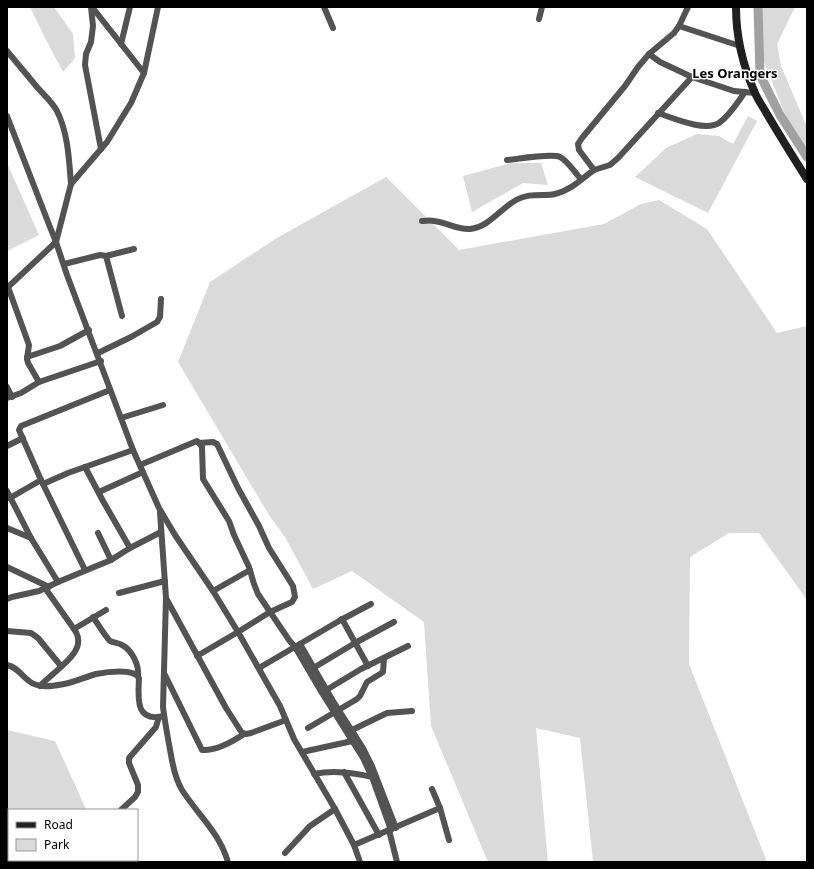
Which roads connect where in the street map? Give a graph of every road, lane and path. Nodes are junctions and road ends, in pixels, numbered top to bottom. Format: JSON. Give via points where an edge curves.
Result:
{"nodes":[{"id":1,"x":91,"y":7,"type":"edge"},
{"id":2,"x":130,"y":7,"type":"edge"},
{"id":3,"x":158,"y":7,"type":"edge"},
{"id":4,"x":324,"y":7,"type":"edge"},
{"id":5,"x":542,"y":7,"type":"edge"},
{"id":6,"x":688,"y":7,"type":"edge"},
{"id":7,"x":736,"y":7,"type":"edge"},
{"id":8,"x":539,"y":19,"type":"dead end"},
{"id":9,"x":679,"y":26,"type":"junction"},
{"id":10,"x":333,"y":28,"type":"dead end"},
{"id":11,"x":121,"y":44,"type":"junction"},
{"id":12,"x":740,"y":46,"type":"junction"},
{"id":13,"x":7,"y":51,"type":"edge"},
{"id":14,"x":649,"y":54,"type":"junction"},
{"id":15,"x":144,"y":73,"type":"junction"},
{"id":16,"x":692,"y":77,"type":"junction"},
{"id":17,"x":745,"y":92,"type":"junction"},
{"id":18,"x":755,"y":93,"type":"junction"},
{"id":19,"x":658,"y":113,"type":"junction"},
{"id":20,"x":7,"y":116,"type":"edge"},
{"id":21,"x":101,"y":149,"type":"junction"},
{"id":22,"x":507,"y":160,"type":"dead end"},
{"id":23,"x":594,"y":170,"type":"junction"},
{"id":24,"x":807,"y":179,"type":"edge"},
{"id":25,"x":581,"y":180,"type":"junction"},
{"id":26,"x":71,"y":184,"type":"junction"},
{"id":27,"x":422,"y":221,"type":"dead end"},
{"id":28,"x":56,"y":242,"type":"junction"},
{"id":29,"x":134,"y":249,"type":"dead end"},
{"id":30,"x":106,"y":256,"type":"junction"},
{"id":31,"x":64,"y":264,"type":"junction"},
{"id":32,"x":8,"y":288,"type":"edge"},
{"id":33,"x":162,"y":299,"type":"dead end"},
{"id":34,"x":122,"y":316,"type":"dead end"},
{"id":35,"x":89,"y":330,"type":"junction"},
{"id":36,"x":98,"y":353,"type":"junction"},
{"id":37,"x":28,"y":357,"type":"junction"},
{"id":38,"x":101,"y":362,"type":"junction"},
{"id":39,"x":39,"y":382,"type":"junction"},
{"id":40,"x":7,"y":387,"type":"edge"},
{"id":41,"x":110,"y":390,"type":"junction"},
{"id":42,"x":10,"y":398,"type":"edge"},
{"id":43,"x":163,"y":405,"type":"dead end"},
{"id":44,"x":121,"y":418,"type":"junction"},
{"id":45,"x":23,"y":438,"type":"junction"},
{"id":46,"x":199,"y":443,"type":"junction"},
{"id":47,"x":7,"y":446,"type":"edge"},
{"id":48,"x":134,"y":450,"type":"junction"},
{"id":49,"x":140,"y":465,"type":"junction"},
{"id":50,"x":85,"y":467,"type":"junction"},
{"id":51,"x":143,"y":472,"type":"junction"},
{"id":52,"x":42,"y":482,"type":"junction"},
{"id":53,"x":7,"y":491,"type":"edge"},
{"id":54,"x":99,"y":492,"type":"junction"},
{"id":55,"x":10,"y":498,"type":"junction"},
{"id":56,"x":159,"y":508,"type":"junction"},
{"id":57,"x":7,"y":528,"type":"edge"},
{"id":58,"x":172,"y":531,"type":"junction"},
{"id":59,"x":98,"y":533,"type":"dead end"},
{"id":60,"x":162,"y":536,"type":"junction"},
{"id":61,"x":31,"y":538,"type":"junction"},
{"id":62,"x":130,"y":548,"type":"junction"},
{"id":63,"x":111,"y":560,"type":"junction"},
{"id":64,"x":7,"y":567,"type":"edge"},
{"id":65,"x":85,"y":570,"type":"junction"},
{"id":66,"x":250,"y":570,"type":"junction"},
{"id":67,"x":165,"y":581,"type":"junction"},
{"id":68,"x":58,"y":582,"type":"junction"},
{"id":69,"x":47,"y":588,"type":"junction"},
{"id":70,"x":213,"y":591,"type":"junction"},
{"id":71,"x":120,"y":593,"type":"dead end"},
{"id":72,"x":8,"y":596,"type":"edge"},
{"id":73,"x":166,"y":598,"type":"junction"},
{"id":74,"x":371,"y":604,"type":"dead end"},
{"id":75,"x":106,"y":610,"type":"dead end"},
{"id":76,"x":270,"y":612,"type":"junction"},
{"id":77,"x":93,"y":617,"type":"junction"},
{"id":78,"x":342,"y":619,"type":"junction"},
{"id":79,"x":394,"y":622,"type":"dead end"},
{"id":80,"x":74,"y":629,"type":"junction"},
{"id":81,"x":7,"y":631,"type":"edge"},
{"id":82,"x":238,"y":632,"type":"junction"},
{"id":83,"x":355,"y":643,"type":"junction"},
{"id":84,"x":297,"y":646,"type":"junction"},
{"id":85,"x":408,"y":646,"type":"dead end"},
{"id":86,"x":197,"y":656,"type":"junction"},
{"id":87,"x":384,"y":658,"type":"junction"},
{"id":88,"x":7,"y":665,"type":"edge"},
{"id":89,"x":61,"y":666,"type":"junction"},
{"id":90,"x":368,"y":666,"type":"junction"},
{"id":91,"x":259,"y":668,"type":"junction"},
{"id":92,"x":311,"y":669,"type":"junction"},
{"id":93,"x":164,"y":674,"type":"junction"},
{"id":94,"x":138,"y":675,"type":"junction"},
{"id":95,"x":164,"y":684,"type":"junction"},
{"id":96,"x":40,"y":686,"type":"junction"},
{"id":97,"x":172,"y":689,"type":"junction"},
{"id":98,"x":324,"y":692,"type":"junction"},
{"id":99,"x":412,"y":711,"type":"dead end"},
{"id":100,"x":336,"y":712,"type":"junction"},
{"id":101,"x":161,"y":716,"type":"junction"},
{"id":102,"x":286,"y":720,"type":"junction"},
{"id":103,"x":308,"y":728,"type":"dead end"},
{"id":104,"x":352,"y":730,"type":"junction"},
{"id":105,"x":244,"y":734,"type":"junction"},
{"id":106,"x":356,"y":740,"type":"junction"},
{"id":107,"x":302,"y":752,"type":"junction"},
{"id":108,"x":344,"y":772,"type":"junction"},
{"id":109,"x":314,"y":774,"type":"junction"},
{"id":110,"x":374,"y":777,"type":"junction"},
{"id":111,"x":432,"y":789,"type":"dead end"},
{"id":112,"x":440,"y":808,"type":"junction"},
{"id":113,"x":122,"y":809,"type":"edge"},
{"id":114,"x":334,"y":809,"type":"junction"},
{"id":115,"x":392,"y":829,"type":"junction"},
{"id":116,"x":379,"y":835,"type":"junction"},
{"id":117,"x":449,"y":840,"type":"dead end"},
{"id":118,"x":354,"y":845,"type":"junction"},
{"id":119,"x":285,"y":853,"type":"dead end"},
{"id":120,"x":228,"y":862,"type":"edge"},
{"id":121,"x":360,"y":862,"type":"edge"},
{"id":122,"x":397,"y":862,"type":"edge"}],
"edges":[{"from":1,"to":11,"type":"street"},
{"from":1,"to":21,"type":"street","via":[[94,26],[85,65]]},
{"from":2,"to":11,"type":"street"},
{"from":3,"to":15,"type":"street"},
{"from":4,"to":10,"type":"street"},
{"from":5,"to":8,"type":"street"},
{"from":6,"to":9,"type":"street"},
{"from":7,"to":12,"type":"main road"},
{"from":9,"to":12,"type":"street"},
{"from":9,"to":14,"type":"street"},
{"from":11,"to":15,"type":"street"},
{"from":12,"to":18,"type":"main road"},
{"from":13,"to":26,"type":"street","via":[[57,112],[66,138]]},
{"from":14,"to":16,"type":"street"},
{"from":14,"to":23,"type":"street","via":[[580,142],[579,150]]},
{"from":15,"to":21,"type":"street","via":[[131,103]]},
{"from":16,"to":17,"type":"street","via":[[734,91]]},
{"from":16,"to":19,"type":"street"},
{"from":17,"to":18,"type":"street"},
{"from":17,"to":19,"type":"street","via":[[731,112],[718,124],[696,125]]},
{"from":18,"to":24,"type":"main road"},
{"from":19,"to":23,"type":"street","via":[[610,165]]},
{"from":20,"to":28,"type":"street"},
{"from":21,"to":26,"type":"street"},
{"from":22,"to":25,"type":"street","via":[[545,155],[558,156]]},
{"from":23,"to":25,"type":"street"},
{"from":25,"to":27,"type":"street","via":[[553,195],[526,195],[514,201],[494,218],[470,229],[460,229],[433,220]]},
{"from":26,"to":28,"type":"street"},
{"from":28,"to":31,"type":"street"},
{"from":28,"to":32,"type":"street"},
{"from":29,"to":30,"type":"street"},
{"from":30,"to":31,"type":"street","via":[[100,255]]},
{"from":30,"to":34,"type":"street"},
{"from":31,"to":35,"type":"street"},
{"from":32,"to":37,"type":"street","via":[[29,345]]},
{"from":33,"to":36,"type":"street","via":[[157,322]]},
{"from":35,"to":36,"type":"street"},
{"from":35,"to":37,"type":"street","via":[[60,346]]},
{"from":36,"to":38,"type":"street"},
{"from":37,"to":39,"type":"street","via":[[28,363]]},
{"from":38,"to":39,"type":"street"},
{"from":38,"to":41,"type":"street"},
{"from":39,"to":42,"type":"street"},
{"from":40,"to":42,"type":"street"},
{"from":41,"to":44,"type":"street"},
{"from":41,"to":45,"type":"street","via":[[21,426]]},
{"from":43,"to":44,"type":"street"},
{"from":44,"to":48,"type":"street"},
{"from":45,"to":47,"type":"street"},
{"from":45,"to":52,"type":"street"},
{"from":46,"to":49,"type":"street"},
{"from":46,"to":66,"type":"street","via":[[202,447],[203,479],[229,521]]},
{"from":46,"to":76,"type":"street","via":[[217,444],[269,548],[293,586],[295,597],[292,602]]},
{"from":48,"to":49,"type":"street"},
{"from":48,"to":50,"type":"street"},
{"from":49,"to":51,"type":"street"},
{"from":50,"to":52,"type":"street"},
{"from":50,"to":54,"type":"street"},
{"from":51,"to":54,"type":"street"},
{"from":51,"to":56,"type":"street"},
{"from":52,"to":55,"type":"street"},
{"from":52,"to":65,"type":"street"},
{"from":53,"to":55,"type":"street"},
{"from":54,"to":62,"type":"street"},
{"from":55,"to":61,"type":"street"},
{"from":56,"to":58,"type":"street"},
{"from":56,"to":60,"type":"street"},
{"from":57,"to":61,"type":"street"},
{"from":58,"to":60,"type":"street"},
{"from":58,"to":70,"type":"street"},
{"from":59,"to":63,"type":"street"},
{"from":60,"to":62,"type":"street"},
{"from":60,"to":67,"type":"street"},
{"from":61,"to":68,"type":"street"},
{"from":62,"to":63,"type":"street"},
{"from":63,"to":65,"type":"street"},
{"from":64,"to":69,"type":"street"},
{"from":65,"to":68,"type":"street"},
{"from":66,"to":70,"type":"street"},
{"from":66,"to":76,"type":"street","via":[[258,594]]},
{"from":67,"to":71,"type":"street"},
{"from":67,"to":73,"type":"street"},
{"from":68,"to":69,"type":"street"},
{"from":69,"to":72,"type":"street"},
{"from":69,"to":80,"type":"street"},
{"from":70,"to":82,"type":"street"},
{"from":73,"to":86,"type":"street"},
{"from":73,"to":93,"type":"street"},
{"from":74,"to":78,"type":"street"},
{"from":75,"to":77,"type":"street"},
{"from":76,"to":82,"type":"street"},
{"from":76,"to":84,"type":"street"},
{"from":77,"to":80,"type":"street"},
{"from":77,"to":94,"type":"street","via":[[111,641],[123,645],[130,652],[136,663]]},
{"from":78,"to":83,"type":"street"},
{"from":78,"to":84,"type":"street"},
{"from":79,"to":83,"type":"street"},
{"from":80,"to":89,"type":"street","via":[[77,633],[77,647]]},
{"from":81,"to":89,"type":"street","via":[[31,634],[38,638]]},
{"from":82,"to":86,"type":"street"},
{"from":82,"to":91,"type":"street"},
{"from":83,"to":90,"type":"street"},
{"from":83,"to":92,"type":"street"},
{"from":84,"to":91,"type":"street"},
{"from":84,"to":92,"type":"street"},
{"from":85,"to":87,"type":"street"},
{"from":86,"to":105,"type":"street"},
{"from":87,"to":90,"type":"street"},
{"from":87,"to":100,"type":"street","via":[[382,673],[367,682],[358,699]]},
{"from":88,"to":96,"type":"street","via":[[14,667],[29,681]]},
{"from":89,"to":96,"type":"street"},
{"from":90,"to":98,"type":"street"},
{"from":91,"to":102,"type":"street"},
{"from":92,"to":98,"type":"street"},
{"from":93,"to":95,"type":"street"},
{"from":93,"to":97,"type":"street"},
{"from":94,"to":96,"type":"street","via":[[108,672],[64,684]]},
{"from":94,"to":101,"type":"street","via":[[140,707],[149,716]]},
{"from":95,"to":97,"type":"street"},
{"from":95,"to":101,"type":"street"},
{"from":97,"to":105,"type":"street","via":[[202,750],[216,748]]},
{"from":98,"to":100,"type":"street"},
{"from":99,"to":104,"type":"street","via":[[387,713]]},
{"from":100,"to":103,"type":"street"},
{"from":100,"to":104,"type":"street"},
{"from":100,"to":106,"type":"street"},
{"from":101,"to":113,"type":"street","via":[[156,728],[129,758],[138,792]]},
{"from":101,"to":120,"type":"street","via":[[178,784],[216,835]]},
{"from":102,"to":105,"type":"street"},
{"from":102,"to":107,"type":"street"},
{"from":104,"to":106,"type":"street"},
{"from":106,"to":107,"type":"street"},
{"from":106,"to":110,"type":"street"},
{"from":107,"to":109,"type":"street"},
{"from":108,"to":109,"type":"street"},
{"from":108,"to":110,"type":"street"},
{"from":108,"to":116,"type":"street"},
{"from":109,"to":114,"type":"street"},
{"from":110,"to":115,"type":"street"},
{"from":111,"to":112,"type":"street"},
{"from":112,"to":115,"type":"street"},
{"from":112,"to":117,"type":"street"},
{"from":114,"to":118,"type":"street"},
{"from":114,"to":119,"type":"street","via":[[308,829]]},
{"from":115,"to":116,"type":"street"},
{"from":115,"to":122,"type":"street"},
{"from":116,"to":118,"type":"street"},
{"from":118,"to":121,"type":"street"}]}
